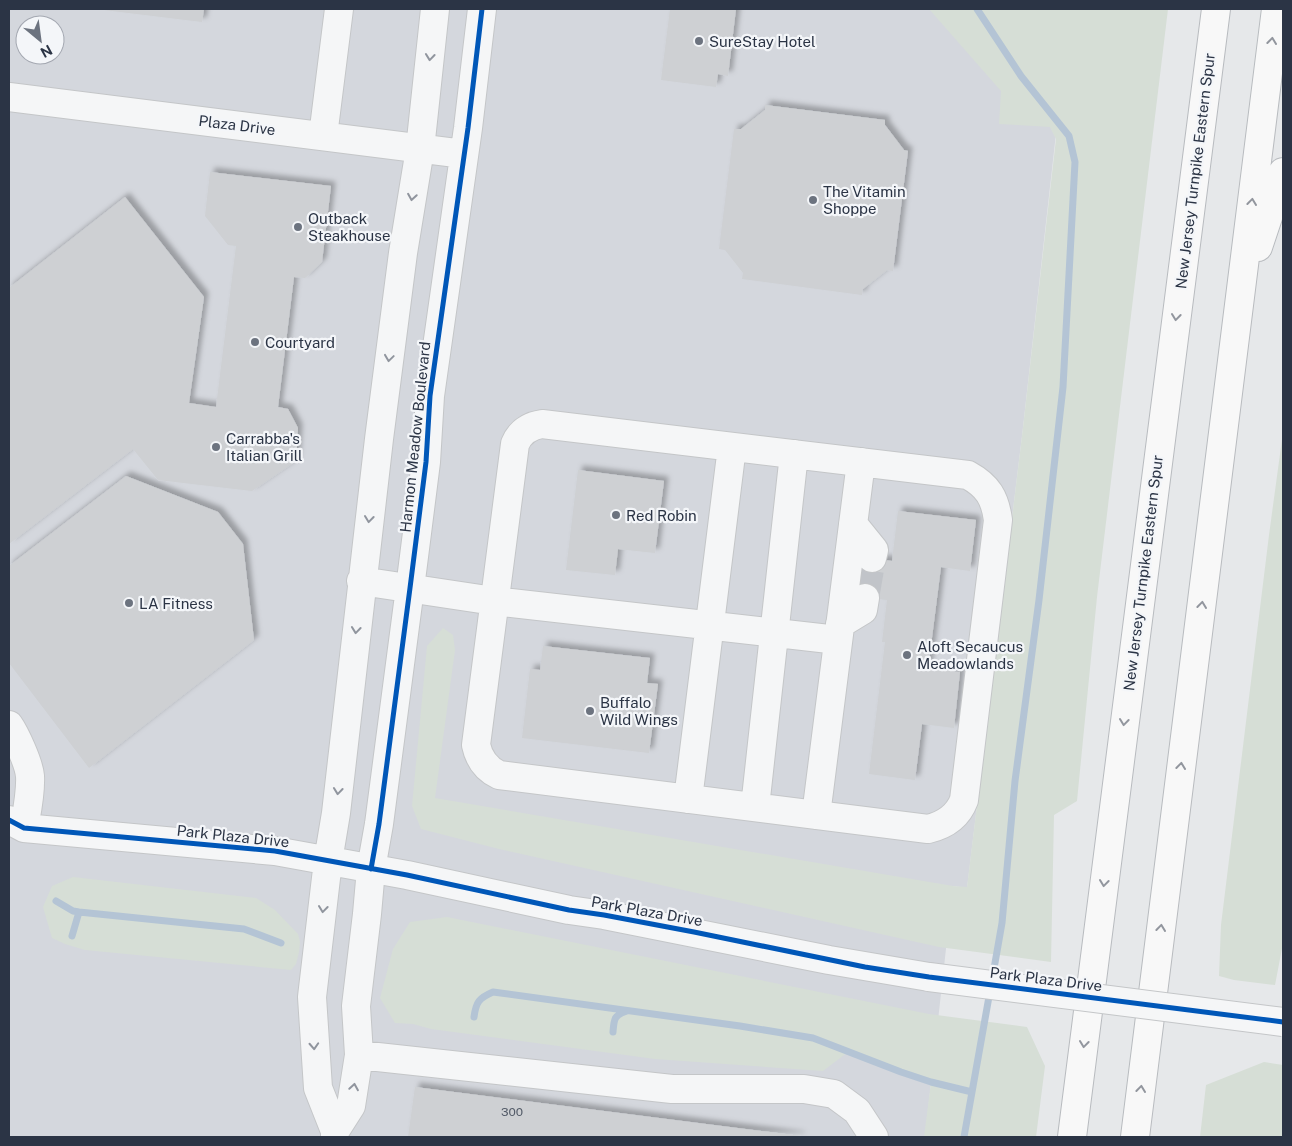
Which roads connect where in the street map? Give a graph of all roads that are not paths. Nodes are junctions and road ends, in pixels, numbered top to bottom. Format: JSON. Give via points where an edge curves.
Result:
{"nodes":[{"id":1,"x":339,"y":9,"type":"edge"},
{"id":2,"x":436,"y":9,"type":"edge"},
{"id":3,"x":482,"y":9,"type":"edge"},
{"id":4,"x":1216,"y":9,"type":"edge"},
{"id":5,"x":1276,"y":9,"type":"edge"},
{"id":6,"x":9,"y":97,"type":"edge"},
{"id":7,"x":323,"y":136,"type":"junction"},
{"id":8,"x":420,"y":149,"type":"junction"},
{"id":9,"x":464,"y":154,"type":"junction"},
{"id":10,"x":1283,"y":172,"type":"edge"},
{"id":11,"x":1240,"y":302,"type":"junction"},
{"id":12,"x":732,"y":447,"type":"junction"},
{"id":13,"x":794,"y":454,"type":"junction"},
{"id":14,"x":860,"y":462,"type":"junction"},
{"id":15,"x":853,"y":524,"type":"junction"},
{"id":16,"x":872,"y":558,"type":"tunnel mouth"},
{"id":17,"x":362,"y":581,"type":"junction"},
{"id":18,"x":410,"y":588,"type":"junction"},
{"id":19,"x":866,"y":598,"type":"tunnel mouth"},
{"id":20,"x":494,"y":601,"type":"junction"},
{"id":21,"x":709,"y":625,"type":"junction"},
{"id":22,"x":774,"y":632,"type":"junction"},
{"id":23,"x":839,"y":632,"type":"junction"},
{"id":24,"x":9,"y":724,"type":"edge"},
{"id":25,"x":688,"y":798,"type":"junction"},
{"id":26,"x":755,"y":807,"type":"junction"},
{"id":27,"x":816,"y":815,"type":"junction"},
{"id":28,"x":14,"y":828,"type":"edge"},
{"id":29,"x":328,"y":860,"type":"junction"},
{"id":30,"x":371,"y":869,"type":"junction"},
{"id":31,"x":1283,"y":1022,"type":"edge"},
{"id":32,"x":359,"y":1055,"type":"junction"},
{"id":33,"x":335,"y":1134,"type":"edge"},
{"id":34,"x":874,"y":1137,"type":"edge"},
{"id":35,"x":1072,"y":1137,"type":"edge"},
{"id":36,"x":1135,"y":1137,"type":"edge"}],
"edges":[{"from":1,"to":7,"type":"street"},
{"from":2,"to":8,"type":"street","one_way":true},
{"from":3,"to":9,"type":"street","name":"Harmon Meadow Boulevard"},
{"from":4,"to":35,"type":"highway","name":"New Jersey Turnpike Eastern Spur","one_way":true},
{"from":11,"to":5,"type":"highway","one_way":true},
{"from":6,"to":7,"type":"street","name":"Plaza Drive"},
{"from":7,"to":8,"type":"street","name":"Plaza Drive"},
{"from":8,"to":9,"type":"street","name":"Plaza Drive"},
{"from":8,"to":17,"type":"street","one_way":true,"via":[[402,263]]},
{"from":9,"to":18,"type":"street","name":"Harmon Meadow Boulevard","via":[[430,396],[426,462]]},
{"from":10,"to":11,"type":"highway"},
{"from":36,"to":11,"type":"highway","one_way":true},
{"from":12,"to":13,"type":"street"},
{"from":12,"to":20,"type":"street","via":[[542,424],[524,431],[515,444]]},
{"from":12,"to":21,"type":"street"},
{"from":13,"to":14,"type":"street"},
{"from":13,"to":22,"type":"street"},
{"from":14,"to":15,"type":"street"},
{"from":14,"to":27,"type":"street","via":[[968,475],[983,484],[997,510],[964,800],[954,816],[938,827],[928,829]]},
{"from":15,"to":16,"type":"street","via":[[874,550]]},
{"from":15,"to":23,"type":"street"},
{"from":17,"to":18,"type":"street"},
{"from":17,"to":29,"type":"street","one_way":true},
{"from":18,"to":20,"type":"street"},
{"from":18,"to":30,"type":"street","name":"Harmon Meadow Boulevard"},
{"from":19,"to":23,"type":"street","via":[[864,610]]},
{"from":20,"to":21,"type":"street"},
{"from":20,"to":25,"type":"street","via":[[476,745],[487,767],[499,774]]},
{"from":21,"to":22,"type":"street"},
{"from":21,"to":25,"type":"street"},
{"from":22,"to":23,"type":"street"},
{"from":22,"to":26,"type":"street"},
{"from":23,"to":27,"type":"street"},
{"from":24,"to":28,"type":"street","via":[[30,775],[29,798]]},
{"from":25,"to":26,"type":"street"},
{"from":26,"to":27,"type":"street"},
{"from":28,"to":29,"type":"street","name":"Park Plaza Drive","via":[[275,851]]},
{"from":29,"to":30,"type":"street","name":"Park Plaza Drive"},
{"from":29,"to":33,"type":"street","one_way":true,"via":[[312,997],[318,1088]]},
{"from":30,"to":31,"type":"street","name":"Park Plaza Drive","bridge":true,"via":[[838,962],[929,977]]},
{"from":30,"to":32,"type":"street","name":"Harmon Meadow Boulevard","via":[[356,1006]]},
{"from":33,"to":32,"type":"street","name":"Harmon Meadow Boulevard","one_way":true,"via":[[351,1106]]},
{"from":32,"to":34,"type":"street","via":[[672,1089],[804,1089],[834,1094],[858,1111]]}]}
